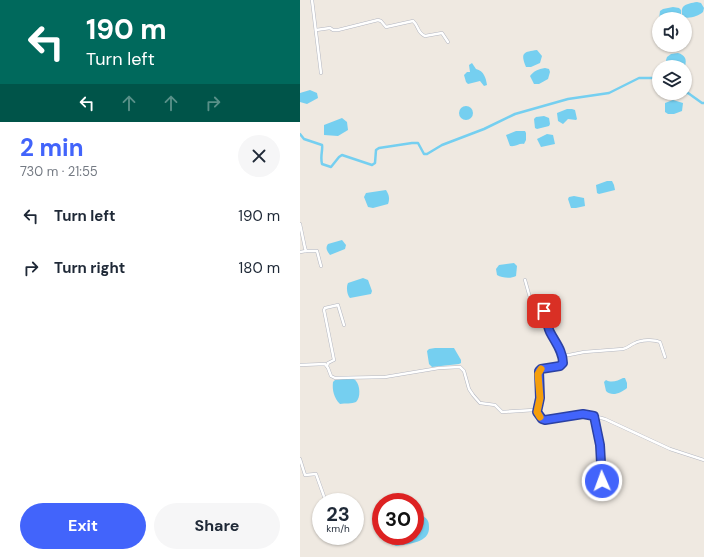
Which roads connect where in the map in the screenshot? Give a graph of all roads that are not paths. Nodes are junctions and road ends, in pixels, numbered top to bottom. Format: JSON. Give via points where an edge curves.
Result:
{"nodes":[{"id":1,"x":312,"y":0,"type":"edge"},
{"id":2,"x":316,"y":30,"type":"junction"},
{"id":3,"x":448,"y":42,"type":"dead end"},
{"id":4,"x":321,"y":72,"type":"dead end"},
{"id":5,"x":300,"y":224,"type":"edge"},
{"id":6,"x":306,"y":251,"type":"junction"},
{"id":7,"x":300,"y":252,"type":"edge"},
{"id":8,"x":321,"y":266,"type":"dead end"},
{"id":9,"x":525,"y":280,"type":"dead end"},
{"id":10,"x":344,"y":325,"type":"dead end"},
{"id":11,"x":665,"y":357,"type":"dead end"},
{"id":12,"x":563,"y":358,"type":"junction"},
{"id":13,"x":300,"y":365,"type":"edge"},
{"id":14,"x":326,"y":366,"type":"junction"},
{"id":15,"x":537,"y":412,"type":"junction"},
{"id":16,"x":594,"y":416,"type":"junction"},
{"id":17,"x":300,"y":459,"type":"edge"},
{"id":18,"x":704,"y":460,"type":"edge"},
{"id":19,"x":602,"y":481,"type":"dead end"},
{"id":20,"x":323,"y":493,"type":"edge"}],
"edges":[{"from":1,"to":2,"type":"street"},
{"from":2,"to":3,"type":"street","via":[[338,30],[378,20],[386,27],[413,21],[419,33],[425,36],[442,33]]},
{"from":2,"to":4,"type":"street"},
{"from":5,"to":6,"type":"street"},
{"from":6,"to":7,"type":"street"},
{"from":6,"to":8,"type":"street","via":[[316,251]]},
{"from":9,"to":12,"type":"street","via":[[534,312],[546,313],[550,332]]},
{"from":10,"to":14,"type":"street","via":[[338,305],[325,308],[334,360]]},
{"from":11,"to":12,"type":"street","via":[[660,342],[656,340],[636,342],[623,349],[584,352]]},
{"from":12,"to":15,"type":"street","via":[[562,364],[539,371],[540,398]]},
{"from":13,"to":14,"type":"street","via":[[321,363]]},
{"from":14,"to":15,"type":"street","via":[[331,376],[336,378],[385,377],[460,367],[464,371],[469,389],[480,403],[494,405],[502,412],[530,409]]},
{"from":15,"to":16,"type":"street","via":[[545,420],[583,414]]},
{"from":16,"to":18,"type":"street","via":[[670,449]]},
{"from":16,"to":19,"type":"street","via":[[600,445]]},
{"from":17,"to":20,"type":"street","via":[[305,475],[316,474]]}]}
